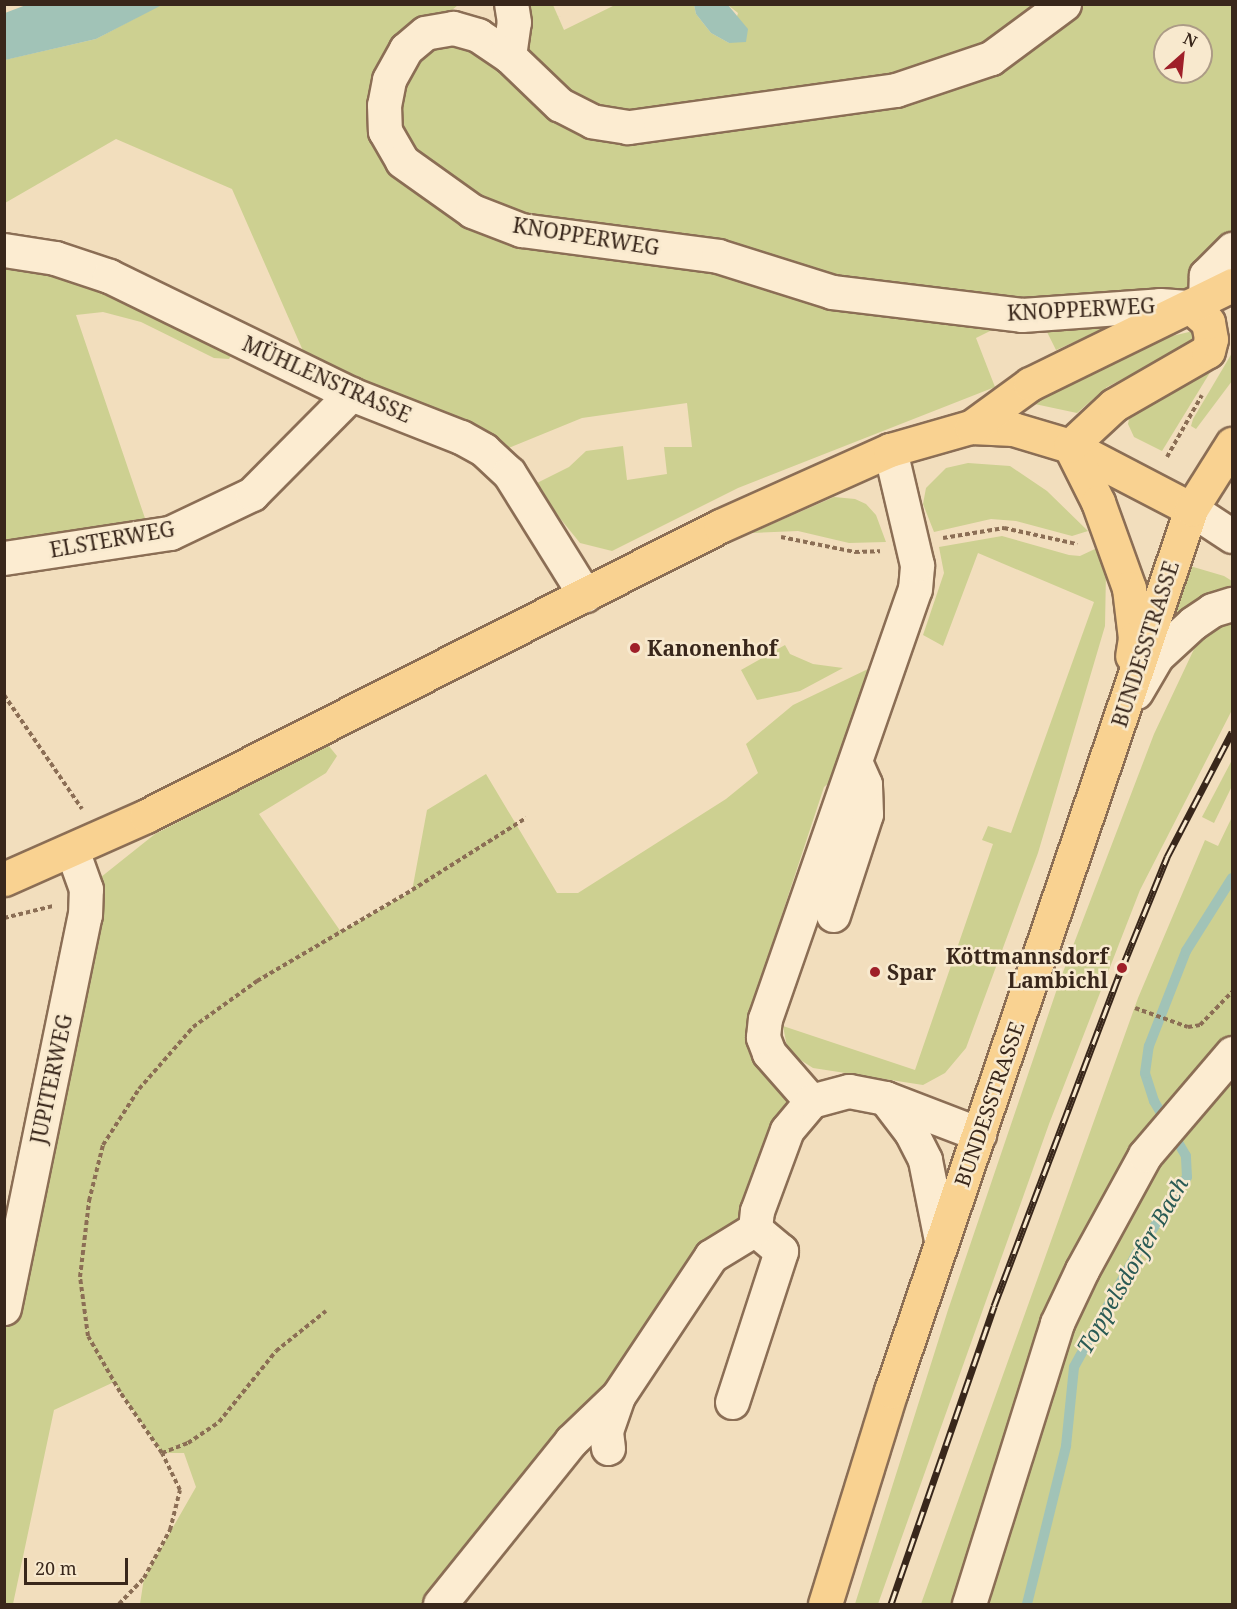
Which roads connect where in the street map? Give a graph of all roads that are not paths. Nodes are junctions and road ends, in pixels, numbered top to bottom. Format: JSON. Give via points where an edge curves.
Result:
{"nodes":[{"id":1,"x":458,"y":4,"type":"edge"},
{"id":2,"x":511,"y":4,"type":"edge"},
{"id":3,"x":1064,"y":4,"type":"edge"},
{"id":4,"x":425,"y":33,"type":"junction"},
{"id":5,"x":509,"y":56,"type":"junction"},
{"id":6,"x":1233,"y":249,"type":"edge"},
{"id":7,"x":4,"y":250,"type":"edge"},
{"id":8,"x":1210,"y":298,"type":"edge"},
{"id":9,"x":351,"y":394,"type":"junction"},
{"id":10,"x":971,"y":427,"type":"junction"},
{"id":11,"x":1233,"y":444,"type":"edge"},
{"id":12,"x":1070,"y":446,"type":"junction"},
{"id":13,"x":890,"y":450,"type":"junction"},
{"id":14,"x":1191,"y":509,"type":"junction"},
{"id":15,"x":1233,"y":536,"type":"edge"},
{"id":16,"x":4,"y":558,"type":"edge"},
{"id":17,"x":585,"y":595,"type":"junction"},
{"id":18,"x":1233,"y":604,"type":"edge"},
{"id":19,"x":1122,"y":717,"type":"junction"},
{"id":20,"x":855,"y":762,"type":"junction"},
{"id":21,"x":86,"y":843,"type":"junction"},
{"id":22,"x":4,"y":879,"type":"edge"},
{"id":23,"x":833,"y":915,"type":"dead end"},
{"id":24,"x":1233,"y":1053,"type":"edge"},
{"id":25,"x":885,"y":1098,"type":"junction"},
{"id":26,"x":811,"y":1101,"type":"junction"},
{"id":27,"x":979,"y":1134,"type":"junction"},
{"id":28,"x":755,"y":1229,"type":"junction"},
{"id":29,"x":941,"y":1240,"type":"junction"},
{"id":30,"x":7,"y":1275,"type":"edge"},
{"id":31,"x":4,"y":1308,"type":"edge"},
{"id":32,"x":618,"y":1396,"type":"junction"},
{"id":33,"x":732,"y":1402,"type":"dead end"},
{"id":34,"x":608,"y":1448,"type":"dead end"},
{"id":35,"x":440,"y":1605,"type":"edge"},
{"id":36,"x":825,"y":1605,"type":"edge"},
{"id":37,"x":969,"y":1605,"type":"edge"}],
"edges":[{"from":1,"to":4,"type":"street","name":"KNOPPERWEG"},
{"from":2,"to":5,"type":"street","via":[[514,22]]},
{"from":3,"to":5,"type":"street","via":[[991,58],[896,90],[628,127],[592,121],[560,105]]},
{"from":4,"to":5,"type":"street","via":[[453,28],[478,35]]},
{"from":4,"to":8,"type":"street","name":"KNOPPERWEG","via":[[406,49],[389,80],[384,105],[385,131],[402,161],[428,180],[472,211],[521,230],[718,256],[832,292],[1022,315]]},
{"from":6,"to":8,"type":"street","via":[[1206,275]]},
{"from":7,"to":9,"type":"street","name":"MÜHLENSTRASSE","via":[[55,258],[109,276]]},
{"from":8,"to":10,"type":"main road","via":[[1029,384]]},
{"from":8,"to":12,"type":"main road","via":[[1208,351],[1114,405]]},
{"from":9,"to":16,"type":"street","name":"ELSTERWEG","via":[[252,494],[170,533]]},
{"from":9,"to":17,"type":"street","name":"MÜHLENSTRASSE","via":[[461,437],[484,450],[509,473]]},
{"from":10,"to":12,"type":"main road","via":[[1013,429]]},
{"from":10,"to":13,"type":"main road"},
{"from":11,"to":14,"type":"main road","name":"BUNDESSTRASSE"},
{"from":12,"to":14,"type":"main road"},
{"from":12,"to":19,"type":"main road","via":[[1098,502],[1130,588],[1135,638]]},
{"from":13,"to":17,"type":"main road","via":[[720,526]]},
{"from":13,"to":20,"type":"street","via":[[917,565],[915,589]]},
{"from":14,"to":15,"type":"street"},
{"from":14,"to":19,"type":"main road","name":"BUNDESSTRASSE"},
{"from":17,"to":21,"type":"main road"},
{"from":18,"to":19,"type":"street","via":[[1212,610],[1193,623],[1157,656]]},
{"from":19,"to":27,"type":"main road","name":"BUNDESSTRASSE"},
{"from":20,"to":23,"type":"street","via":[[865,784],[866,814]]},
{"from":20,"to":26,"type":"street","via":[[765,1018],[763,1036],[770,1053]]},
{"from":21,"to":22,"type":"main road"},
{"from":21,"to":30,"type":"street","name":"JUPITERWEG","via":[[85,915]]},
{"from":24,"to":37,"type":"street","via":[[1155,1143],[1114,1207],[1057,1323]]},
{"from":25,"to":26,"type":"street","via":[[849,1091]]},
{"from":25,"to":27,"type":"street"},
{"from":25,"to":29,"type":"street","via":[[911,1132],[925,1160]]},
{"from":26,"to":28,"type":"street","via":[[787,1130],[757,1211]]},
{"from":27,"to":29,"type":"main road","name":"BUNDESSTRASSE"},
{"from":28,"to":32,"type":"street","via":[[711,1256]]},
{"from":28,"to":33,"type":"street","via":[[781,1251]]},
{"from":29,"to":36,"type":"main road","name":"BUNDESSTRASSE"},
{"from":30,"to":31,"type":"street","name":"JUPITERWEG"},
{"from":32,"to":34,"type":"street","via":[[606,1431]]},
{"from":32,"to":35,"type":"street","via":[[571,1441]]}]}
